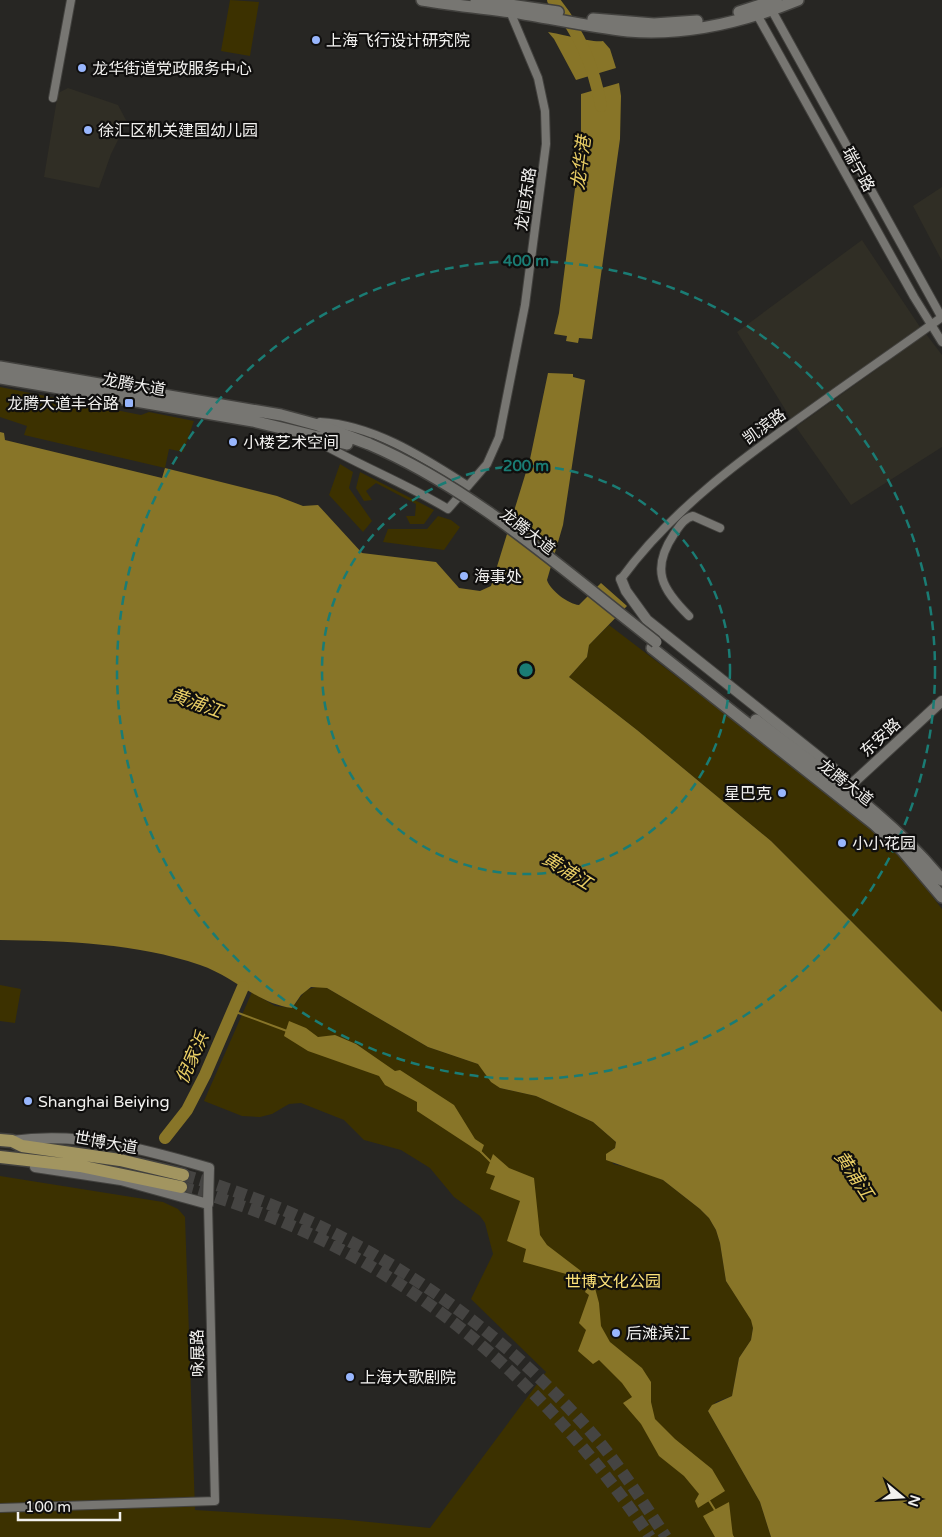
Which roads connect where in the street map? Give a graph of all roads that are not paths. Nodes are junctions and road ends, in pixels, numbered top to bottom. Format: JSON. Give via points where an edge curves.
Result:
{"nodes":[{"id":1,"x":71,"y":0,"type":"edge"},
{"id":2,"x":422,"y":0,"type":"edge"},
{"id":3,"x":476,"y":0,"type":"edge"},
{"id":4,"x":798,"y":0,"type":"edge"},
{"id":5,"x":508,"y":5,"type":"edge"},
{"id":6,"x":771,"y":5,"type":"edge"},
{"id":7,"x":535,"y":12,"type":"junction"},
{"id":8,"x":755,"y":12,"type":"junction"},
{"id":9,"x":53,"y":98,"type":"dead end"},
{"id":10,"x":942,"y":318,"type":"edge"},
{"id":11,"x":930,"y":325,"type":"junction"},
{"id":12,"x":942,"y":342,"type":"edge"},
{"id":13,"x":0,"y":367,"type":"edge"},
{"id":14,"x":0,"y":378,"type":"edge"},
{"id":15,"x":304,"y":427,"type":"junction"},
{"id":16,"x":468,"y":486,"type":"junction"},
{"id":17,"x":720,"y":528,"type":"dead end"},
{"id":18,"x":621,"y":580,"type":"joint"},
{"id":19,"x":689,"y":616,"type":"dead end"},
{"id":20,"x":942,"y":701,"type":"edge"},
{"id":21,"x":842,"y":793,"type":"junction"},
{"id":22,"x":942,"y":880,"type":"edge"},
{"id":23,"x":942,"y":896,"type":"edge"},
{"id":24,"x":14,"y":1147,"type":"edge"},
{"id":25,"x":0,"y":1158,"type":"edge"},
{"id":26,"x":182,"y":1181,"type":"tunnel mouth"},
{"id":27,"x":208,"y":1204,"type":"junction"},
{"id":28,"x":0,"y":1508,"type":"edge"}],
"edges":[{"from":1,"to":9,"type":"street"},
{"from":2,"to":5,"type":"main road"},
{"from":3,"to":5,"type":"main road"},
{"from":4,"to":6,"type":"main road"},
{"from":5,"to":7,"type":"main road"},
{"from":5,"to":16,"type":"street","name":"龙恒东路","via":[[538,78],[545,111],[546,144],[523,314],[499,438],[490,458]]},
{"from":6,"to":8,"type":"main road"},
{"from":6,"to":10,"type":"street","name":"瑞宁路"},
{"from":7,"to":8,"type":"main road","via":[[629,23],[680,23]]},
{"from":7,"to":8,"type":"main road","via":[[603,28],[654,32],[726,24]]},
{"from":8,"to":11,"type":"street","name":"瑞宁路"},
{"from":10,"to":11,"type":"street","name":"凯滨路"},
{"from":11,"to":12,"type":"street","name":"瑞宁路"},
{"from":11,"to":18,"type":"street","name":"凯滨路","via":[[713,482],[667,527]]},
{"from":13,"to":15,"type":"main road","name":"龙腾大道","via":[[255,410]]},
{"from":14,"to":15,"type":"main road","name":"龙腾大道"},
{"from":15,"to":16,"type":"street","via":[[340,425],[373,435],[422,458]]},
{"from":15,"to":16,"type":"street","name":"龙恒东路","via":[[348,459],[408,486],[448,509]]},
{"from":15,"to":21,"type":"main road","name":"龙腾大道","bridge":true,"via":[[418,467],[474,502]]},
{"from":17,"to":19,"type":"street","via":[[689,517],[665,550],[661,564],[663,582],[670,597]]},
{"from":18,"to":21,"type":"street","via":[[647,620],[838,772]]},
{"from":20,"to":21,"type":"street","name":"东安路"},
{"from":21,"to":22,"type":"main road","name":"龙腾大道","via":[[896,829]]},
{"from":21,"to":23,"type":"main road","name":"龙腾大道","via":[[896,844]]},
{"from":24,"to":25,"type":"main road","name":"世博大道"},
{"from":24,"to":26,"type":"main road","name":"世博大道","via":[[114,1172]]},
{"from":24,"to":27,"type":"street","via":[[37,1137],[82,1139],[155,1152],[209,1168]]},
{"from":25,"to":27,"type":"street","via":[[121,1180]]},
{"from":27,"to":28,"type":"street","name":"咏展路","via":[[215,1502]]}]}
